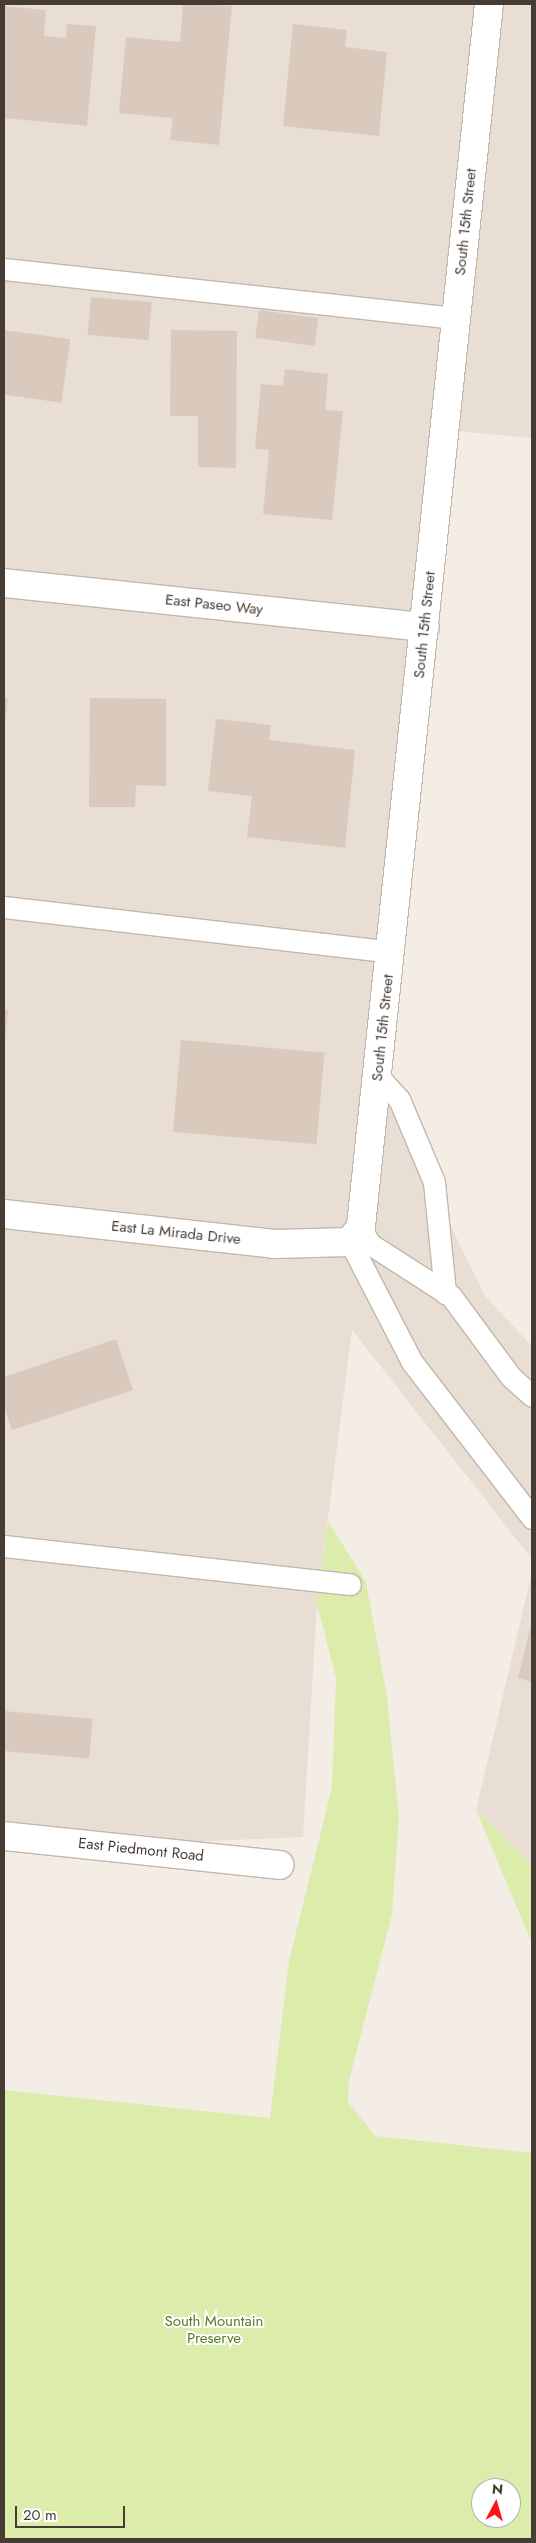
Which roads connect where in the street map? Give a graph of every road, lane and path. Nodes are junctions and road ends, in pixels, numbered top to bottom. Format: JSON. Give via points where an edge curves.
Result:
{"nodes":[{"id":1,"x":489,"y":4,"type":"edge"},
{"id":2,"x":4,"y":269,"type":"edge"},
{"id":3,"x":456,"y":318,"type":"junction"},
{"id":4,"x":4,"y":583,"type":"edge"},
{"id":5,"x":424,"y":627,"type":"junction"},
{"id":6,"x":4,"y":907,"type":"edge"},
{"id":7,"x":391,"y":952,"type":"junction"},
{"id":8,"x":378,"y":1076,"type":"junction"},
{"id":9,"x":4,"y":1214,"type":"edge"},
{"id":10,"x":355,"y":1234,"type":"junction"},
{"id":11,"x":445,"y":1293,"type":"junction"},
{"id":12,"x":532,"y":1396,"type":"edge"},
{"id":13,"x":532,"y":1518,"type":"edge"},
{"id":14,"x":4,"y":1546,"type":"edge"},
{"id":15,"x":350,"y":1584,"type":"dead end"},
{"id":16,"x":4,"y":1836,"type":"edge"},
{"id":17,"x":279,"y":1865,"type":"dead end"}],
"edges":[{"from":1,"to":3,"type":"street","name":"South 15th Street"},
{"from":2,"to":3,"type":"lane"},
{"from":3,"to":5,"type":"street","name":"South 15th Street"},
{"from":4,"to":5,"type":"street","name":"East Paseo Way"},
{"from":5,"to":7,"type":"street","name":"South 15th Street"},
{"from":6,"to":7,"type":"lane"},
{"from":7,"to":8,"type":"street","name":"South 15th Street"},
{"from":8,"to":10,"type":"street","name":"South 15th Street"},
{"from":8,"to":11,"type":"lane","via":[[399,1099],[434,1182]]},
{"from":9,"to":10,"type":"street","name":"East La Mirada Drive","via":[[274,1244]]},
{"from":10,"to":11,"type":"lane"},
{"from":10,"to":13,"type":"lane","via":[[412,1362]]},
{"from":11,"to":12,"type":"lane","via":[[511,1377]]},
{"from":14,"to":15,"type":"lane"},
{"from":16,"to":17,"type":"street","name":"East Piedmont Road"}]}
